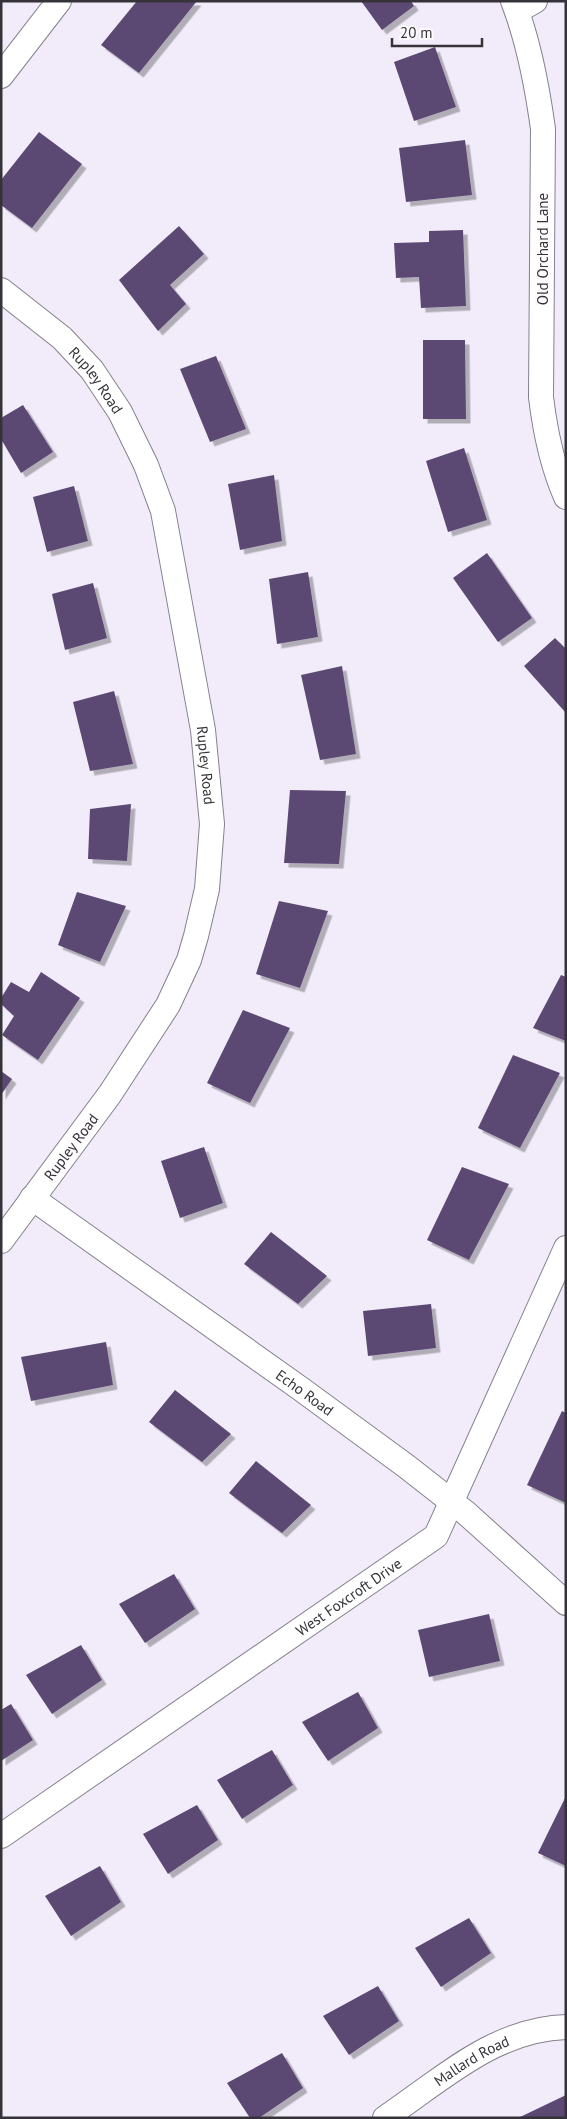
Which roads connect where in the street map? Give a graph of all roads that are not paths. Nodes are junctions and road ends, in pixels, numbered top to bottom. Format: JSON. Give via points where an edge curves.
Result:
{"nodes":[{"id":1,"x":59,"y":1,"type":"edge"},
{"id":2,"x":521,"y":4,"type":"edge"},
{"id":3,"x":1,"y":76,"type":"edge"},
{"id":4,"x":1,"y":290,"type":"edge"},
{"id":5,"x":566,"y":497,"type":"edge"},
{"id":6,"x":32,"y":1198,"type":"junction"},
{"id":7,"x":1,"y":1241,"type":"edge"},
{"id":8,"x":566,"y":1248,"type":"edge"},
{"id":9,"x":452,"y":1502,"type":"junction"},
{"id":10,"x":566,"y":1603,"type":"edge"},
{"id":11,"x":1,"y":1836,"type":"edge"},
{"id":12,"x":566,"y":2027,"type":"edge"},
{"id":13,"x":385,"y":2118,"type":"edge"}],
"edges":[{"from":1,"to":3,"type":"street"},
{"from":2,"to":5,"type":"street","name":"Old Orchard Lane","via":[[542,129],[541,397],[545,432]]},
{"from":4,"to":6,"type":"street","name":"Rupley Road","via":[[62,338],[92,370],[120,412],[146,465],[162,511],[203,730],[212,824],[207,889],[196,936],[189,960],[168,1005],[110,1094]]},
{"from":6,"to":7,"type":"street","name":"Rupley Road"},
{"from":6,"to":9,"type":"street","name":"Echo Road","via":[[301,1389]]},
{"from":8,"to":9,"type":"street","name":"West Foxcroft Drive"},
{"from":9,"to":10,"type":"street","name":"Echo Road"},
{"from":9,"to":11,"type":"street","name":"West Foxcroft Drive","via":[[436,1536]]},
{"from":12,"to":13,"type":"street","name":"Mallard Road","via":[[517,2035],[474,2056]]}]}
